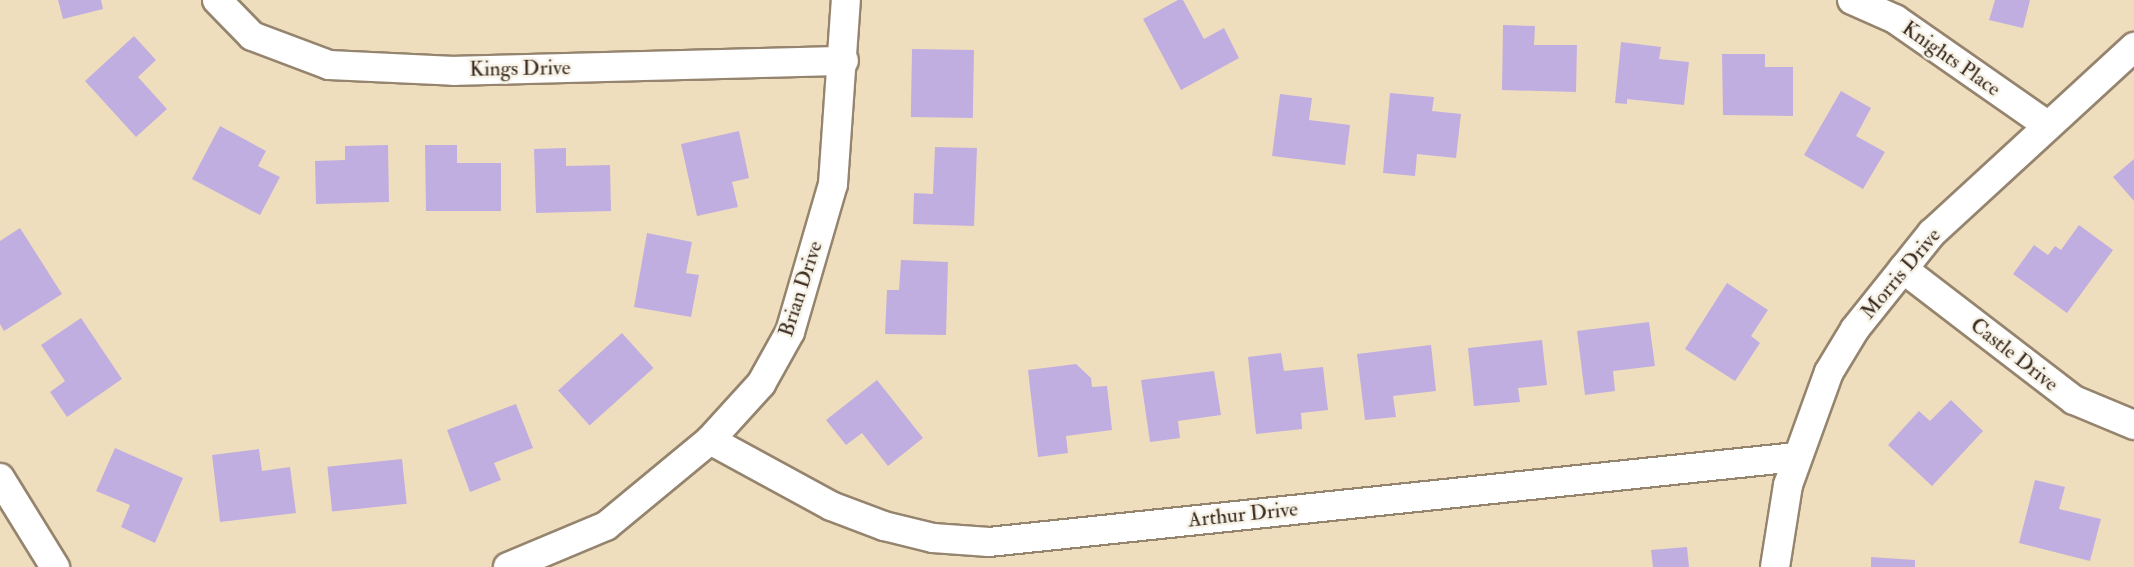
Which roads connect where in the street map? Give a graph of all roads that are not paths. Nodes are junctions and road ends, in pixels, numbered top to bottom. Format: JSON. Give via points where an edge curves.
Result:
{"nodes":[{"id":1,"x":217,"y":0,"type":"edge"},
{"id":2,"x":846,"y":0,"type":"edge"},
{"id":3,"x":1852,"y":0,"type":"edge"},
{"id":4,"x":2134,"y":47,"type":"edge"},
{"id":5,"x":844,"y":61,"type":"junction"},
{"id":6,"x":2047,"y":125,"type":"junction"},
{"id":7,"x":1903,"y":269,"type":"junction"},
{"id":8,"x":2134,"y":425,"type":"edge"},
{"id":9,"x":710,"y":440,"type":"junction"},
{"id":10,"x":1797,"y":457,"type":"junction"},
{"id":11,"x":0,"y":478,"type":"edge"},
{"id":12,"x":55,"y":567,"type":"edge"},
{"id":13,"x":508,"y":567,"type":"edge"},
{"id":14,"x":1775,"y":567,"type":"edge"}],
"edges":[{"from":1,"to":5,"type":"street","name":"Kings Drive","via":[[252,36],[329,65],[454,71]]},
{"from":2,"to":5,"type":"street","name":"Brian Drive"},
{"from":3,"to":6,"type":"street","name":"Knights Place","via":[[1895,19]]},
{"from":4,"to":6,"type":"street","name":"Morris Drive"},
{"from":5,"to":9,"type":"street","name":"Brian Drive","via":[[833,184],[790,332],[761,384]]},
{"from":6,"to":7,"type":"street","name":"Morris Drive","via":[[1932,233]]},
{"from":7,"to":8,"type":"street","name":"Castle Drive","via":[[2074,400]]},
{"from":7,"to":10,"type":"street","name":"Morris Drive","via":[[1855,329],[1829,372]]},
{"from":9,"to":10,"type":"street","name":"Arthur Drive","via":[[831,506],[884,526],[933,538],[989,542]]},
{"from":9,"to":13,"type":"street","name":"Brian Drive","via":[[606,526]]},
{"from":10,"to":14,"type":"street","name":"Morris Drive"},
{"from":11,"to":12,"type":"street"}]}
